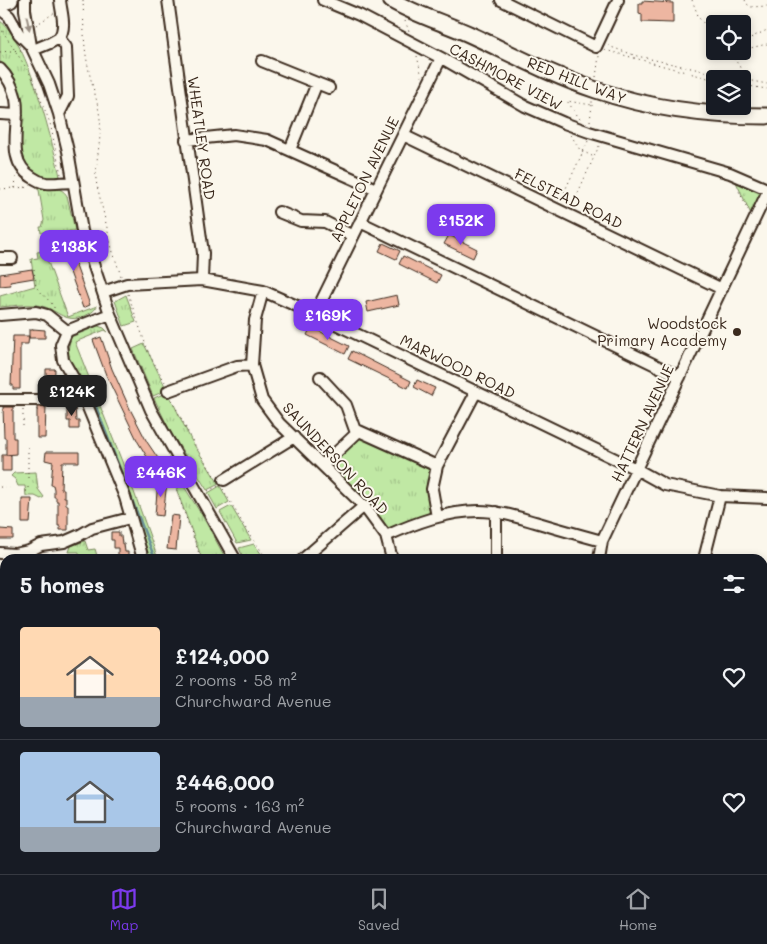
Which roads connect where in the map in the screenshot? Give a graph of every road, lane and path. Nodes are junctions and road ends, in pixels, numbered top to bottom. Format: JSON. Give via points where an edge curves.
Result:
{"nodes":[{"id":1,"x":10,"y":0,"type":"edge"},
{"id":2,"x":26,"y":0,"type":"edge"},
{"id":3,"x":60,"y":0,"type":"edge"},
{"id":4,"x":168,"y":0,"type":"edge"},
{"id":5,"x":323,"y":0,"type":"edge"},
{"id":6,"x":391,"y":0,"type":"edge"},
{"id":7,"x":409,"y":0,"type":"edge"},
{"id":8,"x":500,"y":0,"type":"edge"},
{"id":9,"x":618,"y":0,"type":"edge"},
{"id":10,"x":692,"y":0,"type":"edge"},
{"id":11,"x":745,"y":0,"type":"edge"},
{"id":12,"x":0,"y":3,"type":"edge"},
{"id":13,"x":767,"y":6,"type":"edge"},
{"id":14,"x":0,"y":9,"type":"edge"},
{"id":15,"x":452,"y":26,"type":"junction"},
{"id":16,"x":706,"y":26,"type":"edge"},
{"id":17,"x":0,"y":27,"type":"edge"},
{"id":18,"x":767,"y":30,"type":"edge"},
{"id":19,"x":59,"y":38,"type":"junction"},
{"id":20,"x":751,"y":38,"type":"edge"},
{"id":21,"x":597,"y":44,"type":"junction"},
{"id":22,"x":767,"y":44,"type":"edge"},
{"id":23,"x":32,"y":48,"type":"junction"},
{"id":24,"x":751,"y":48,"type":"edge"},
{"id":25,"x":0,"y":51,"type":"edge"},
{"id":26,"x":17,"y":52,"type":"junction"},
{"id":27,"x":441,"y":58,"type":"junction"},
{"id":28,"x":262,"y":61,"type":"dead end"},
{"id":29,"x":0,"y":69,"type":"edge"},
{"id":30,"x":706,"y":72,"type":"edge"},
{"id":31,"x":706,"y":78,"type":"edge"},
{"id":32,"x":751,"y":81,"type":"edge"},
{"id":33,"x":317,"y":83,"type":"junction"},
{"id":34,"x":767,"y":84,"type":"edge"},
{"id":35,"x":751,"y":87,"type":"edge"},
{"id":36,"x":329,"y":88,"type":"dead end"},
{"id":37,"x":767,"y":89,"type":"edge"},
{"id":38,"x":592,"y":105,"type":"dead end"},
{"id":39,"x":0,"y":114,"type":"edge"},
{"id":40,"x":59,"y":114,"type":"junction"},
{"id":41,"x":17,"y":115,"type":"junction"},
{"id":42,"x":767,"y":116,"type":"edge"},
{"id":43,"x":564,"y":124,"type":"junction"},
{"id":44,"x":590,"y":133,"type":"junction"},
{"id":45,"x":403,"y":135,"type":"junction"},
{"id":46,"x":604,"y":136,"type":"junction"},
{"id":47,"x":186,"y":140,"type":"junction"},
{"id":48,"x":290,"y":150,"type":"junction"},
{"id":49,"x":583,"y":152,"type":"junction"},
{"id":50,"x":594,"y":158,"type":"junction"},
{"id":51,"x":730,"y":173,"type":"junction"},
{"id":52,"x":68,"y":182,"type":"junction"},
{"id":53,"x":45,"y":183,"type":"junction"},
{"id":54,"x":0,"y":189,"type":"edge"},
{"id":55,"x":376,"y":189,"type":"junction"},
{"id":56,"x":767,"y":189,"type":"edge"},
{"id":57,"x":767,"y":193,"type":"edge"},
{"id":58,"x":556,"y":209,"type":"junction"},
{"id":59,"x":279,"y":212,"type":"dead end"},
{"id":60,"x":568,"y":215,"type":"junction"},
{"id":61,"x":753,"y":221,"type":"junction"},
{"id":62,"x":360,"y":222,"type":"junction"},
{"id":63,"x":354,"y":236,"type":"junction"},
{"id":64,"x":0,"y":258,"type":"edge"},
{"id":65,"x":12,"y":258,"type":"dead end"},
{"id":66,"x":34,"y":269,"type":"dead end"},
{"id":67,"x":202,"y":280,"type":"junction"},
{"id":68,"x":722,"y":289,"type":"junction"},
{"id":69,"x":263,"y":291,"type":"junction"},
{"id":70,"x":103,"y":292,"type":"junction"},
{"id":71,"x":110,"y":314,"type":"junction"},
{"id":72,"x":315,"y":314,"type":"junction"},
{"id":73,"x":0,"y":315,"type":"edge"},
{"id":74,"x":55,"y":321,"type":"junction"},
{"id":75,"x":67,"y":331,"type":"junction"},
{"id":76,"x":252,"y":365,"type":"junction"},
{"id":77,"x":320,"y":377,"type":"dead end"},
{"id":78,"x":680,"y":377,"type":"junction"},
{"id":79,"x":168,"y":391,"type":"dead end"},
{"id":80,"x":82,"y":392,"type":"junction"},
{"id":81,"x":476,"y":392,"type":"junction"},
{"id":82,"x":0,"y":400,"type":"edge"},
{"id":83,"x":23,"y":400,"type":"junction"},
{"id":84,"x":23,"y":430,"type":"dead end"},
{"id":85,"x":356,"y":433,"type":"junction"},
{"id":86,"x":294,"y":437,"type":"junction"},
{"id":87,"x":28,"y":447,"type":"dead end"},
{"id":88,"x":324,"y":465,"type":"junction"},
{"id":89,"x":437,"y":466,"type":"junction"},
{"id":90,"x":636,"y":469,"type":"junction"},
{"id":91,"x":187,"y":473,"type":"junction"},
{"id":92,"x":224,"y":480,"type":"joint"},
{"id":93,"x":0,"y":487,"type":"edge"},
{"id":94,"x":10,"y":488,"type":"dead end"},
{"id":95,"x":26,"y":491,"type":"dead end"},
{"id":96,"x":200,"y":495,"type":"junction"},
{"id":97,"x":720,"y":496,"type":"junction"},
{"id":98,"x":767,"y":498,"type":"edge"},
{"id":99,"x":364,"y":506,"type":"junction"},
{"id":100,"x":496,"y":512,"type":"junction"},
{"id":101,"x":437,"y":517,"type":"junction"},
{"id":102,"x":130,"y":518,"type":"junction"},
{"id":103,"x":386,"y":536,"type":"junction"},
{"id":104,"x":602,"y":541,"type":"junction"},
{"id":105,"x":0,"y":553,"type":"edge"},
{"id":106,"x":141,"y":554,"type":"edge"},
{"id":107,"x":199,"y":554,"type":"edge"},
{"id":108,"x":232,"y":554,"type":"edge"},
{"id":109,"x":309,"y":554,"type":"edge"},
{"id":110,"x":391,"y":554,"type":"edge"},
{"id":111,"x":496,"y":554,"type":"edge"},
{"id":112,"x":599,"y":554,"type":"edge"},
{"id":113,"x":705,"y":554,"type":"edge"}],
"edges":[{"from":1,"to":12,"type":"highway"},
{"from":2,"to":23,"type":"street","one_way":true},
{"from":3,"to":19,"type":"street","via":[[63,30]]},
{"from":4,"to":47,"type":"street","name":"WHEATLEY ROAD"},
{"from":5,"to":27,"type":"street","name":"CASHMORE VIEW"},
{"from":6,"to":15,"type":"highway","name":"RED HILL WAY"},
{"from":7,"to":15,"type":"highway","name":"RED HILL WAY"},
{"from":8,"to":21,"type":"street"},
{"from":9,"to":21,"type":"street"},
{"from":10,"to":16,"type":"path"},
{"from":11,"to":13,"type":"path","via":[[750,7]]},
{"from":14,"to":23,"type":"street"},
{"from":15,"to":42,"type":"highway","name":"RED HILL WAY","via":[[544,70],[629,100],[710,114]]},
{"from":17,"to":26,"type":"path"},
{"from":18,"to":20,"type":"path"},
{"from":19,"to":23,"type":"street"},
{"from":19,"to":40,"type":"street","via":[[66,47],[68,96]]},
{"from":21,"to":30,"type":"path"},
{"from":21,"to":31,"type":"path","via":[[614,53]]},
{"from":22,"to":24,"type":"path"},
{"from":23,"to":26,"type":"path"},
{"from":23,"to":40,"type":"street"},
{"from":25,"to":26,"type":"path"},
{"from":26,"to":52,"type":"path","via":[[32,77]]},
{"from":27,"to":43,"type":"street","name":"CASHMORE VIEW","via":[[525,106]]},
{"from":27,"to":45,"type":"street","name":"APPLETON AVENUE"},
{"from":28,"to":33,"type":"street"},
{"from":29,"to":41,"type":"street","via":[[14,91]]},
{"from":32,"to":34,"type":"path"},
{"from":33,"to":36,"type":"street"},
{"from":33,"to":48,"type":"street"},
{"from":35,"to":37,"type":"path"},
{"from":38,"to":44,"type":"path"},
{"from":39,"to":41,"type":"street"},
{"from":40,"to":52,"type":"street","via":[[68,151]]},
{"from":41,"to":53,"type":"street","via":[[17,162],[28,175]]},
{"from":43,"to":44,"type":"street","name":"CASHMORE VIEW"},
{"from":43,"to":49,"type":"path"},
{"from":44,"to":46,"type":"street","name":"CASHMORE VIEW"},
{"from":44,"to":49,"type":"path"},
{"from":45,"to":55,"type":"street","name":"APPLETON AVENUE"},
{"from":45,"to":58,"type":"street","name":"FELSTEAD ROAD"},
{"from":46,"to":50,"type":"path"},
{"from":46,"to":51,"type":"street","name":"CASHMORE VIEW"},
{"from":47,"to":48,"type":"street","via":[[234,135],[267,140]]},
{"from":47,"to":67,"type":"street","name":"WHEATLEY ROAD","via":[[203,253]]},
{"from":48,"to":55,"type":"street"},
{"from":49,"to":50,"type":"path"},
{"from":49,"to":58,"type":"path"},
{"from":50,"to":60,"type":"path"},
{"from":51,"to":56,"type":"street","name":"CASHMORE VIEW"},
{"from":51,"to":61,"type":"path"},
{"from":52,"to":53,"type":"street"},
{"from":52,"to":70,"type":"street"},
{"from":53,"to":54,"type":"path"},
{"from":55,"to":62,"type":"street","name":"APPLETON AVENUE"},
{"from":57,"to":61,"type":"street","name":"HATTERN AVENUE"},
{"from":58,"to":60,"type":"street","name":"FELSTEAD ROAD"},
{"from":59,"to":63,"type":"street","via":[[301,221],[326,222]]},
{"from":60,"to":68,"type":"street","name":"FELSTEAD ROAD"},
{"from":61,"to":68,"type":"street","name":"HATTERN AVENUE"},
{"from":62,"to":63,"type":"street","name":"APPLETON AVENUE"},
{"from":62,"to":78,"type":"street"},
{"from":63,"to":72,"type":"street","name":"APPLETON AVENUE"},
{"from":64,"to":65,"type":"street"},
{"from":66,"to":74,"type":"path","via":[[36,287],[55,309]]},
{"from":67,"to":69,"type":"street","name":"MARWOOD ROAD"},
{"from":67,"to":70,"type":"street","name":"MARWOOD ROAD","via":[[127,284]]},
{"from":68,"to":78,"type":"street","name":"HATTERN AVENUE"},
{"from":69,"to":72,"type":"street","name":"MARWOOD ROAD"},
{"from":69,"to":76,"type":"street","name":"SAUNDERSON ROAD","via":[[255,320]]},
{"from":70,"to":71,"type":"street"},
{"from":71,"to":75,"type":"street"},
{"from":71,"to":91,"type":"street","via":[[151,410]]},
{"from":72,"to":81,"type":"street","name":"MARWOOD ROAD"},
{"from":73,"to":74,"type":"street","via":[[36,312]]},
{"from":74,"to":75,"type":"street"},
{"from":75,"to":80,"type":"street","via":[[62,345],[63,360]]},
{"from":76,"to":79,"type":"street","via":[[237,366]]},
{"from":76,"to":86,"type":"street","name":"SAUNDERSON ROAD","via":[[262,400]]},
{"from":77,"to":85,"type":"street","via":[[346,406]]},
{"from":78,"to":90,"type":"street","name":"HATTERN AVENUE"},
{"from":80,"to":83,"type":"street","via":[[60,400]]},
{"from":80,"to":102,"type":"street","via":[[125,497]]},
{"from":81,"to":89,"type":"street"},
{"from":81,"to":90,"type":"street","name":"MARWOOD ROAD"},
{"from":82,"to":83,"type":"street"},
{"from":83,"to":84,"type":"path"},
{"from":85,"to":88,"type":"street"},
{"from":85,"to":89,"type":"street","via":[[363,432]]},
{"from":86,"to":88,"type":"street","name":"SAUNDERSON ROAD"},
{"from":86,"to":92,"type":"street"},
{"from":87,"to":95,"type":"path"},
{"from":88,"to":99,"type":"street","name":"SAUNDERSON ROAD"},
{"from":89,"to":101,"type":"street","via":[[432,489]]},
{"from":90,"to":97,"type":"street","name":"MARWOOD ROAD","via":[[666,485]]},
{"from":90,"to":104,"type":"street","name":"HATTERN AVENUE"},
{"from":91,"to":96,"type":"street"},
{"from":91,"to":107,"type":"path","via":[[177,482],[176,492]]},
{"from":92,"to":96,"type":"path"},
{"from":93,"to":94,"type":"path"},
{"from":96,"to":108,"type":"street"},
{"from":97,"to":98,"type":"street","name":"MARWOOD ROAD"},
{"from":97,"to":113,"type":"street"},
{"from":99,"to":103,"type":"street","name":"SAUNDERSON ROAD"},
{"from":99,"to":109,"type":"street"},
{"from":100,"to":101,"type":"street","via":[[478,511]]},
{"from":100,"to":104,"type":"street"},
{"from":100,"to":111,"type":"street"},
{"from":101,"to":103,"type":"street"},
{"from":102,"to":105,"type":"street","via":[[92,528],[64,542],[41,545],[29,551]]},
{"from":102,"to":106,"type":"street"},
{"from":103,"to":110,"type":"street","name":"SAUNDERSON ROAD"},
{"from":104,"to":112,"type":"street","name":"HATTERN AVENUE"}]}
